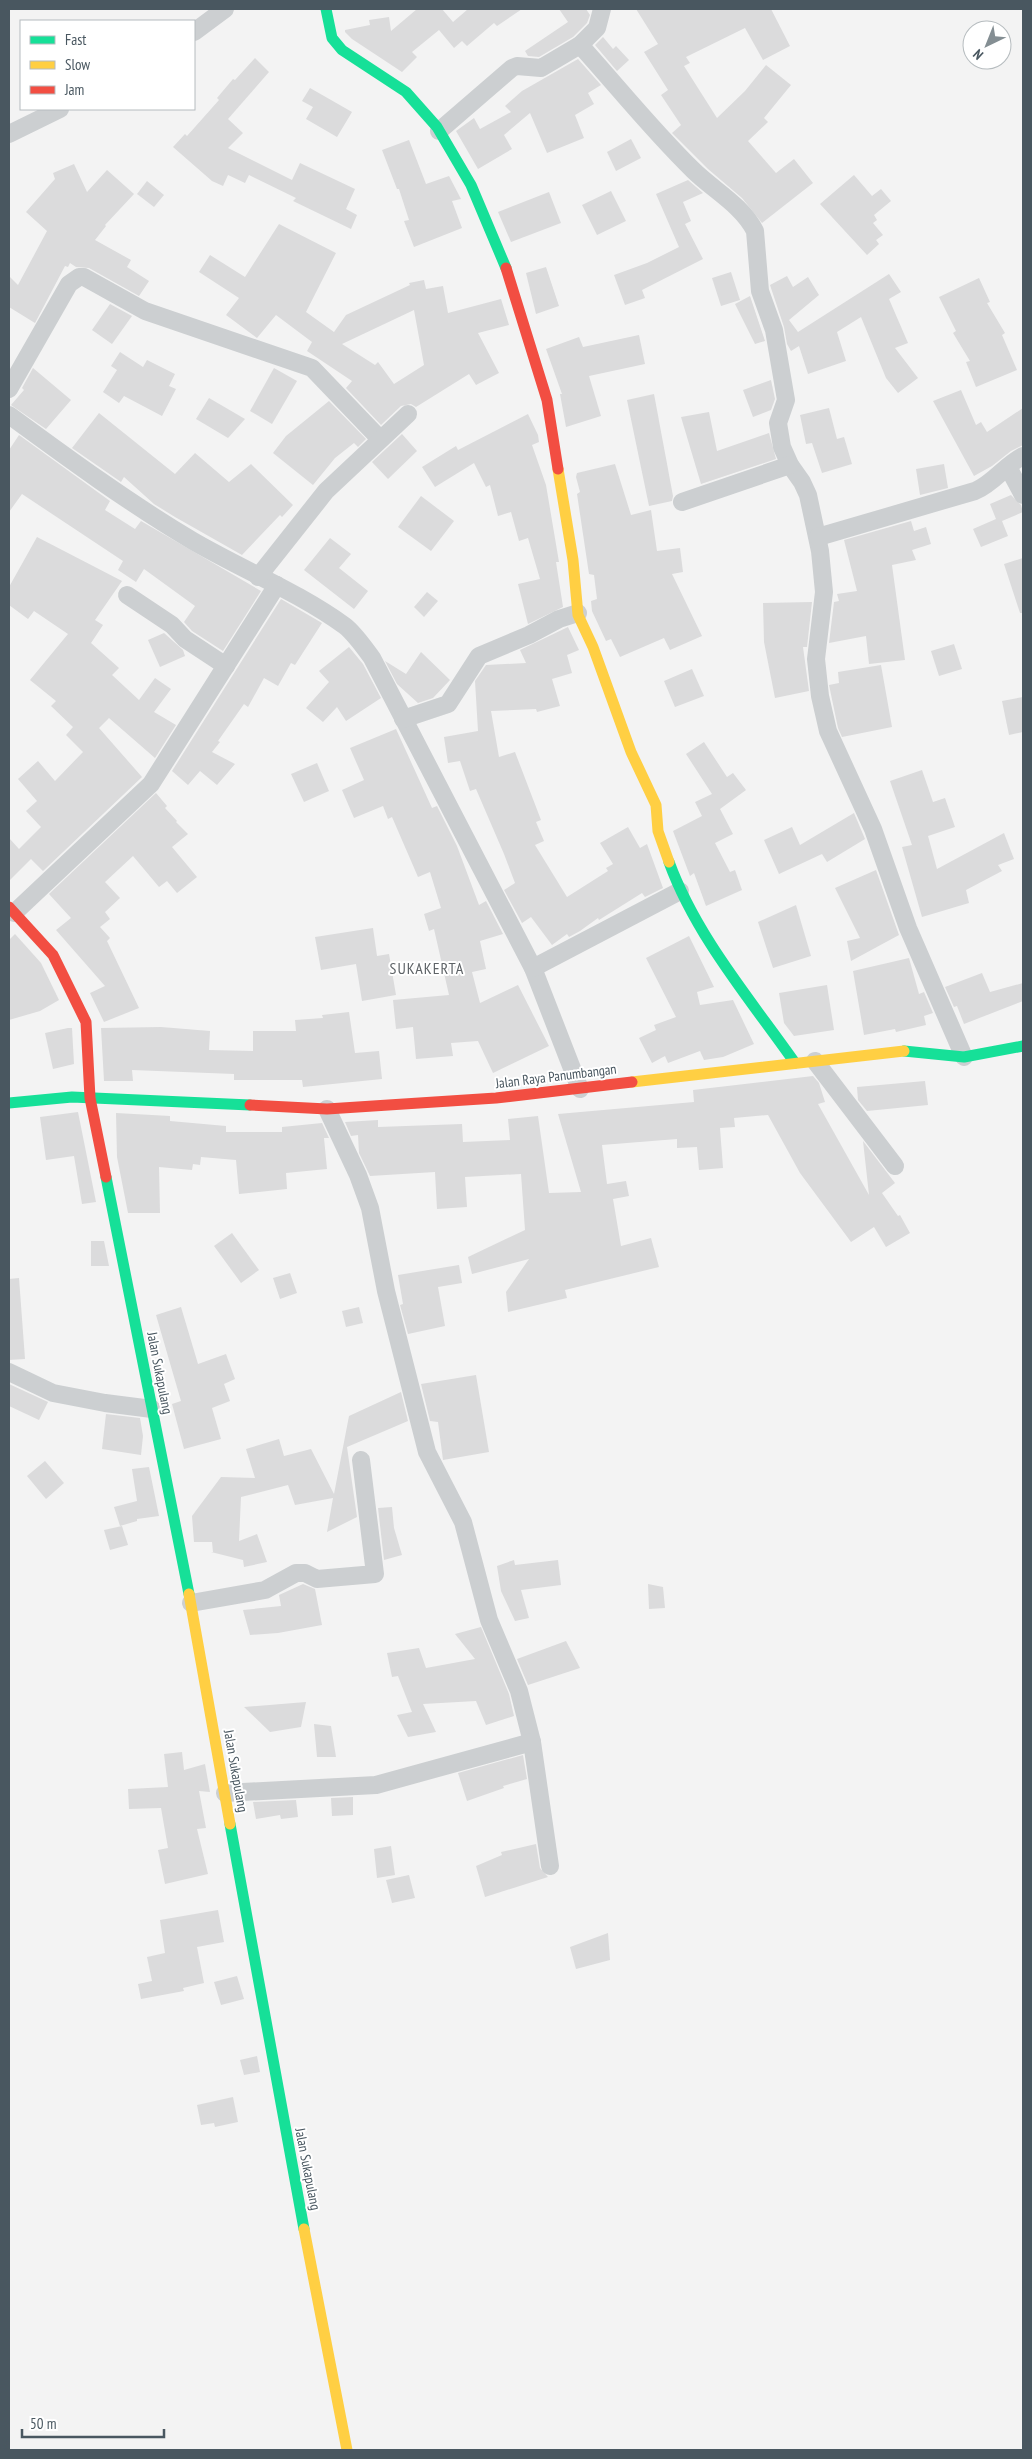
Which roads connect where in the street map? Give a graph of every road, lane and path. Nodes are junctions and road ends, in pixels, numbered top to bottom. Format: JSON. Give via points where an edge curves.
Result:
{"nodes":[{"id":1,"x":224,"y":9,"type":"edge"},
{"id":2,"x":326,"y":9,"type":"edge"},
{"id":3,"x":602,"y":9,"type":"edge"},
{"id":4,"x":195,"y":31,"type":"edge"},
{"id":5,"x":580,"y":44,"type":"junction"},
{"id":6,"x":58,"y":110,"type":"edge"},
{"id":7,"x":439,"y":131,"type":"junction"},
{"id":8,"x":9,"y":134,"type":"edge"},
{"id":9,"x":9,"y":390,"type":"edge"},
{"id":10,"x":408,"y":414,"type":"dead end"},
{"id":11,"x":9,"y":415,"type":"edge"},
{"id":12,"x":380,"y":439,"type":"junction"},
{"id":13,"x":1023,"y":456,"type":"edge"},
{"id":14,"x":790,"y":465,"type":"junction"},
{"id":15,"x":1008,"y":467,"type":"junction"},
{"id":16,"x":1023,"y":495,"type":"edge"},
{"id":17,"x":682,"y":502,"type":"dead end"},
{"id":18,"x":818,"y":537,"type":"junction"},
{"id":19,"x":258,"y":576,"type":"junction"},
{"id":20,"x":277,"y":585,"type":"junction"},
{"id":21,"x":127,"y":595,"type":"dead end"},
{"id":22,"x":578,"y":612,"type":"junction"},
{"id":23,"x":226,"y":666,"type":"junction"},
{"id":24,"x":403,"y":719,"type":"junction"},
{"id":25,"x":680,"y":891,"type":"junction"},
{"id":26,"x":11,"y":910,"type":"edge"},
{"id":27,"x":533,"y":968,"type":"junction"},
{"id":28,"x":1023,"y":1046,"type":"edge"},
{"id":29,"x":964,"y":1057,"type":"junction"},
{"id":30,"x":815,"y":1061,"type":"junction"},
{"id":31,"x":795,"y":1064,"type":"junction"},
{"id":32,"x":580,"y":1088,"type":"junction"},
{"id":33,"x":90,"y":1098,"type":"junction"},
{"id":34,"x":9,"y":1103,"type":"edge"},
{"id":35,"x":327,"y":1109,"type":"junction"},
{"id":36,"x":895,"y":1166,"type":"dead end"},
{"id":37,"x":9,"y":1372,"type":"edge"},
{"id":38,"x":152,"y":1409,"type":"junction"},
{"id":39,"x":361,"y":1460,"type":"dead end"},
{"id":40,"x":191,"y":1604,"type":"junction"},
{"id":41,"x":532,"y":1742,"type":"junction"},
{"id":42,"x":225,"y":1793,"type":"junction"},
{"id":43,"x":550,"y":1866,"type":"dead end"},
{"id":44,"x":347,"y":2450,"type":"edge"}],
"edges":[{"from":1,"to":4,"type":"street"},
{"from":2,"to":7,"type":"street","via":[[332,38],[342,50],[406,92]]},
{"from":3,"to":5,"type":"street","via":[[597,28]]},
{"from":5,"to":7,"type":"street","via":[[541,68],[512,68]]},
{"from":5,"to":14,"type":"street","via":[[693,170],[751,223],[757,239],[760,291],[774,330],[781,366],[786,400],[778,423],[782,447]]},
{"from":6,"to":8,"type":"street"},
{"from":7,"to":22,"type":"street","via":[[471,185],[509,276],[547,400],[573,560]]},
{"from":9,"to":12,"type":"street","via":[[69,284],[79,276],[145,311],[312,368]]},
{"from":10,"to":12,"type":"street"},
{"from":11,"to":19,"type":"street","via":[[82,469],[193,541]]},
{"from":12,"to":19,"type":"street","via":[[326,491]]},
{"from":13,"to":15,"type":"street"},
{"from":14,"to":17,"type":"street"},
{"from":14,"to":18,"type":"street","via":[[808,496]]},
{"from":15,"to":16,"type":"street"},
{"from":15,"to":18,"type":"street","via":[[975,491]]},
{"from":18,"to":29,"type":"street","via":[[824,592],[816,659],[828,731],[873,830],[908,928]]},
{"from":19,"to":20,"type":"street"},
{"from":20,"to":23,"type":"street"},
{"from":20,"to":24,"type":"street","via":[[346,627],[372,658]]},
{"from":21,"to":23,"type":"street","via":[[172,625],[185,640]]},
{"from":22,"to":24,"type":"street","via":[[479,656],[448,704]]},
{"from":22,"to":25,"type":"street","via":[[631,752],[656,805],[658,831]]},
{"from":23,"to":26,"type":"street","via":[[151,784]]},
{"from":24,"to":27,"type":"street"},
{"from":25,"to":27,"type":"street"},
{"from":25,"to":31,"type":"street","via":[[714,948]]},
{"from":26,"to":33,"type":"street","name":"Jalan Sukapulang","via":[[53,955],[86,1022]]},
{"from":27,"to":32,"type":"street"},
{"from":28,"to":29,"type":"street","name":"Jalan Raya Panumbangan"},
{"from":29,"to":30,"type":"street","name":"Jalan Raya Panumbangan","via":[[904,1051]]},
{"from":30,"to":31,"type":"street","name":"Jalan Raya Panumbangan"},
{"from":30,"to":36,"type":"street"},
{"from":31,"to":32,"type":"street","name":"Jalan Raya Panumbangan"},
{"from":32,"to":35,"type":"street","name":"Jalan Raya Panumbangan","via":[[496,1098]]},
{"from":33,"to":34,"type":"street","name":"Jalan Raya Panumbangan"},
{"from":33,"to":35,"type":"street","name":"Jalan Raya Panumbangan"},
{"from":33,"to":38,"type":"street","name":"Jalan Sukapulang"},
{"from":35,"to":41,"type":"street","via":[[370,1208],[386,1291],[426,1452],[468,1537],[489,1620],[520,1691]]},
{"from":37,"to":38,"type":"street","via":[[53,1393],[105,1404]]},
{"from":38,"to":40,"type":"street","name":"Jalan Sukapulang"},
{"from":39,"to":40,"type":"street","via":[[375,1574],[317,1579],[296,1573],[265,1590]]},
{"from":40,"to":42,"type":"street","name":"Jalan Sukapulang"},
{"from":41,"to":42,"type":"street","via":[[376,1785]]},
{"from":41,"to":43,"type":"street"},
{"from":42,"to":44,"type":"street","name":"Jalan Sukapulang","via":[[288,2148]]}]}
